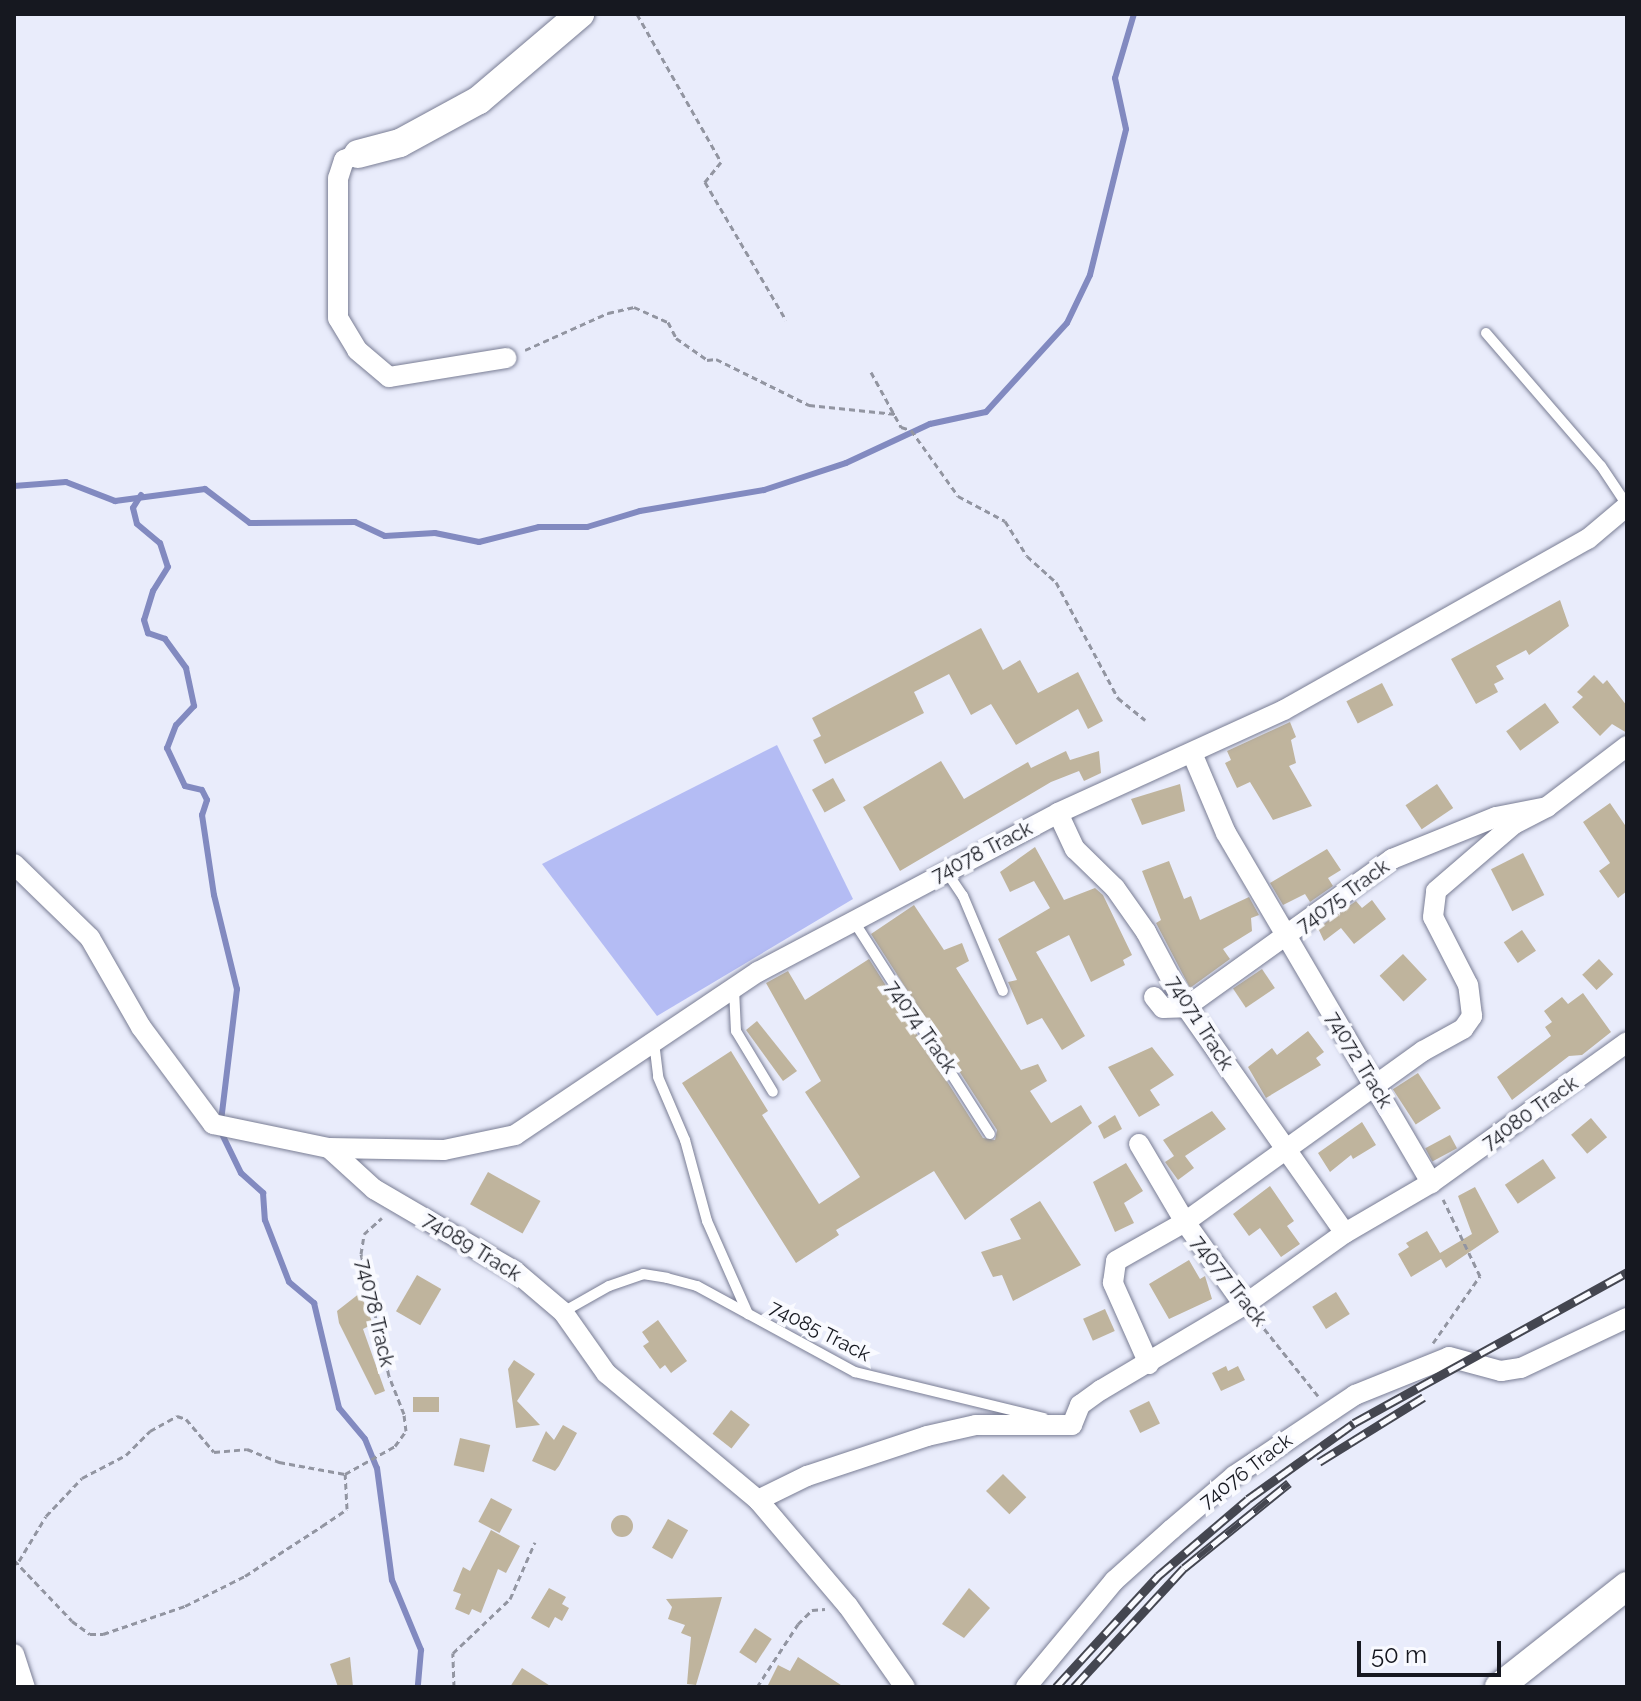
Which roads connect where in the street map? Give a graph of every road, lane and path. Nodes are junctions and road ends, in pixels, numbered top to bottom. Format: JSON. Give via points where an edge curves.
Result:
{"nodes":[{"id":1,"x":580,"y":14,"type":"edge"},
{"id":2,"x":637,"y":14,"type":"edge"},
{"id":3,"x":358,"y":154,"type":"joint"},
{"id":4,"x":786,"y":320,"type":"dead end"},
{"id":5,"x":1486,"y":333,"type":"dead end"},
{"id":6,"x":506,"y":358,"type":"joint"},
{"id":7,"x":871,"y":372,"type":"dead end"},
{"id":8,"x":896,"y":414,"type":"junction"},
{"id":9,"x":1627,"y":506,"type":"edge"},
{"id":10,"x":1145,"y":720,"type":"dead end"},
{"id":11,"x":1627,"y":746,"type":"edge"},
{"id":12,"x":1192,"y":753,"type":"junction"},
{"id":13,"x":1547,"y":807,"type":"junction"},
{"id":14,"x":1058,"y":813,"type":"junction"},
{"id":15,"x":14,"y":864,"type":"edge"},
{"id":16,"x":945,"y":870,"type":"junction"},
{"id":17,"x":853,"y":920,"type":"junction"},
{"id":18,"x":1285,"y":939,"type":"junction"},
{"id":19,"x":735,"y":988,"type":"junction"},
{"id":20,"x":1003,"y":991,"type":"dead end"},
{"id":21,"x":1154,"y":997,"type":"dead end"},
{"id":22,"x":1186,"y":1007,"type":"junction"},
{"id":23,"x":654,"y":1042,"type":"junction"},
{"id":24,"x":1627,"y":1042,"type":"edge"},
{"id":25,"x":1376,"y":1087,"type":"junction"},
{"id":26,"x":773,"y":1092,"type":"dead end"},
{"id":27,"x":990,"y":1134,"type":"dead end"},
{"id":28,"x":1139,"y":1144,"type":"dead end"},
{"id":29,"x":329,"y":1148,"type":"junction"},
{"id":30,"x":1285,"y":1152,"type":"junction"},
{"id":31,"x":1431,"y":1183,"type":"junction"},
{"id":32,"x":412,"y":1211,"type":"junction"},
{"id":33,"x":1185,"y":1222,"type":"junction"},
{"id":34,"x":1345,"y":1233,"type":"junction"},
{"id":35,"x":1244,"y":1305,"type":"junction"},
{"id":36,"x":563,"y":1312,"type":"junction"},
{"id":37,"x":748,"y":1314,"type":"junction"},
{"id":38,"x":1627,"y":1318,"type":"edge"},
{"id":39,"x":1431,"y":1363,"type":"junction"},
{"id":40,"x":1149,"y":1364,"type":"junction"},
{"id":41,"x":1330,"y":1412,"type":"junction"},
{"id":42,"x":1072,"y":1425,"type":"junction"},
{"id":43,"x":345,"y":1474,"type":"junction"},
{"id":44,"x":758,"y":1500,"type":"junction"},
{"id":45,"x":535,"y":1542,"type":"dead end"},
{"id":46,"x":17,"y":1561,"type":"edge"},
{"id":47,"x":1627,"y":1586,"type":"edge"},
{"id":48,"x":848,"y":1606,"type":"junction"},
{"id":49,"x":14,"y":1654,"type":"edge"},
{"id":50,"x":25,"y":1687,"type":"edge"},
{"id":51,"x":454,"y":1687,"type":"edge"},
{"id":52,"x":757,"y":1687,"type":"edge"},
{"id":53,"x":905,"y":1687,"type":"edge"},
{"id":54,"x":1026,"y":1687,"type":"edge"},
{"id":55,"x":1499,"y":1687,"type":"edge"}],
"edges":[{"from":1,"to":3,"type":"street","via":[[479,100],[400,143]]},
{"from":2,"to":4,"type":"path","via":[[721,162],[705,182]]},
{"from":3,"to":6,"type":"street","via":[[344,160],[338,178],[338,318],[357,350],[389,377]]},
{"from":5,"to":9,"type":"lane","via":[[1601,466]]},
{"from":6,"to":8,"type":"path","via":[[608,313],[634,307],[668,322],[676,338],[707,360],[716,359],[809,405]]},
{"from":7,"to":8,"type":"path"},
{"from":8,"to":10,"type":"path","via":[[958,496],[1005,521],[1027,556],[1056,582],[1118,698]]},
{"from":9,"to":12,"type":"street","name":"74078 Track","via":[[1588,539],[1535,570],[1284,710]]},
{"from":11,"to":13,"type":"street","name":"74075 Track"},
{"from":12,"to":14,"type":"street","name":"74078 Track"},
{"from":12,"to":18,"type":"street","name":"74072 Track","via":[[1206,794]]},
{"from":13,"to":18,"type":"street","name":"74075 Track","via":[[1496,817],[1392,859]]},
{"from":13,"to":25,"type":"street","via":[[1514,824],[1436,891],[1433,917],[1466,977],[1472,1016],[1463,1029]]},
{"from":14,"to":16,"type":"street","name":"74078 Track"},
{"from":14,"to":22,"type":"street","name":"74071 Track","via":[[1075,849],[1115,888],[1146,932]]},
{"from":15,"to":29,"type":"street","via":[[90,938],[141,1027],[213,1124]]},
{"from":16,"to":17,"type":"street","name":"74078 Track"},
{"from":16,"to":20,"type":"lane","via":[[963,896]]},
{"from":17,"to":19,"type":"street","name":"74078 Track"},
{"from":17,"to":27,"type":"lane","name":"74074 Track"},
{"from":18,"to":22,"type":"street","name":"74075 Track"},
{"from":18,"to":25,"type":"street","name":"74072 Track"},
{"from":19,"to":23,"type":"street","name":"74078 Track"},
{"from":19,"to":26,"type":"lane","via":[[736,1031]]},
{"from":21,"to":22,"type":"street","via":[[1163,1008]]},
{"from":22,"to":30,"type":"street","name":"74071 Track"},
{"from":23,"to":29,"type":"street","name":"74078 Track","via":[[515,1135],[444,1150]]},
{"from":23,"to":37,"type":"lane","via":[[658,1077],[685,1140],[707,1221]]},
{"from":24,"to":31,"type":"street","name":"74080 Track"},
{"from":25,"to":30,"type":"street"},
{"from":25,"to":31,"type":"street","name":"74072 Track"},
{"from":28,"to":33,"type":"street","name":"74077 Track"},
{"from":29,"to":32,"type":"street","name":"74089 Track","via":[[374,1189]]},
{"from":30,"to":33,"type":"street"},
{"from":30,"to":34,"type":"street","name":"74071 Track"},
{"from":31,"to":34,"type":"street","name":"74080 Track"},
{"from":31,"to":39,"type":"path","via":[[1480,1276],[1434,1339]]},
{"from":32,"to":36,"type":"street","name":"74089 Track","via":[[516,1272]]},
{"from":32,"to":43,"type":"path","name":"74078 Track","via":[[375,1221],[360,1241],[406,1431],[379,1456]]},
{"from":33,"to":35,"type":"street","name":"74077 Track"},
{"from":33,"to":40,"type":"street","via":[[1116,1261],[1111,1272]]},
{"from":34,"to":35,"type":"street","name":"74080 Track"},
{"from":35,"to":40,"type":"street","name":"74080 Track"},
{"from":35,"to":41,"type":"path","name":"74077 Track"},
{"from":36,"to":37,"type":"lane","name":"74085 Track","via":[[643,1274],[697,1286]]},
{"from":36,"to":44,"type":"street","name":"74089 Track","via":[[606,1373]]},
{"from":37,"to":42,"type":"lane","name":"74085 Track","via":[[855,1372]]},
{"from":38,"to":39,"type":"street","name":"74076 Track","via":[[1521,1368],[1501,1371],[1449,1357]]},
{"from":39,"to":41,"type":"street","name":"74076 Track","via":[[1398,1374]]},
{"from":40,"to":42,"type":"street","via":[[1080,1405]]},
{"from":41,"to":54,"type":"street","name":"74076 Track","via":[[1234,1476],[1160,1539],[1114,1581]]},
{"from":42,"to":44,"type":"street","via":[[976,1425],[927,1436],[807,1476]]},
{"from":43,"to":46,"type":"path","via":[[279,1462],[247,1449],[214,1452],[186,1419],[177,1416],[150,1431],[126,1455],[82,1478],[46,1516]]},
{"from":43,"to":46,"type":"path","via":[[347,1509],[322,1526],[233,1582],[103,1634],[90,1634],[72,1621]]},
{"from":44,"to":48,"type":"street","name":"74089 Track"},
{"from":45,"to":51,"type":"path","via":[[510,1599],[453,1653]]},
{"from":47,"to":55,"type":"street"},
{"from":48,"to":52,"type":"path","via":[[843,1613],[812,1610]]},
{"from":48,"to":53,"type":"street","name":"74089 Track"},
{"from":49,"to":50,"type":"street"}]}
